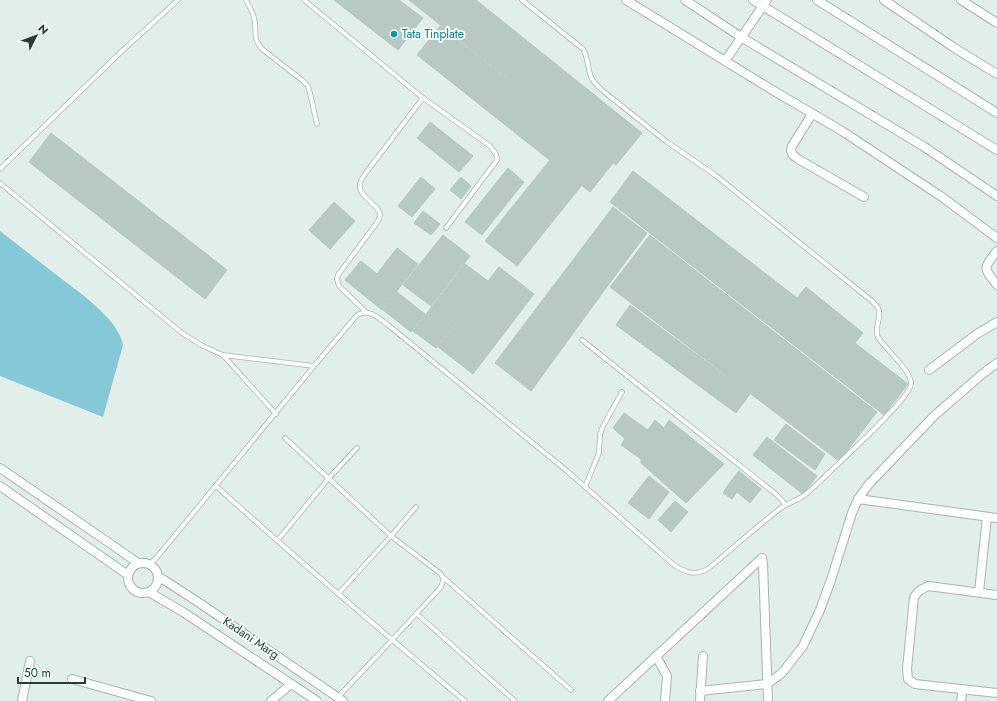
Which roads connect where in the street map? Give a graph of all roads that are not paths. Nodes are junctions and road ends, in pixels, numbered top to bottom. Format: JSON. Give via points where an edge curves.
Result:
{"nodes":[{"id":1,"x":178,"y":0,"type":"edge"},
{"id":2,"x":246,"y":0,"type":"edge"},
{"id":3,"x":304,"y":0,"type":"edge"},
{"id":4,"x":522,"y":0,"type":"edge"},
{"id":5,"x":626,"y":0,"type":"edge"},
{"id":6,"x":685,"y":0,"type":"edge"},
{"id":7,"x":753,"y":0,"type":"edge"},
{"id":8,"x":817,"y":0,"type":"edge"},
{"id":9,"x":884,"y":0,"type":"edge"},
{"id":10,"x":962,"y":0,"type":"edge"},
{"id":11,"x":765,"y":3,"type":"edge"},
{"id":12,"x":997,"y":23,"type":"edge"},
{"id":13,"x":741,"y":37,"type":"junction"},
{"id":14,"x":725,"y":61,"type":"junction"},
{"id":15,"x":997,"y":74,"type":"edge"},
{"id":16,"x":423,"y":98,"type":"junction"},
{"id":17,"x":997,"y":113,"type":"edge"},
{"id":18,"x":812,"y":114,"type":"junction"},
{"id":19,"x":318,"y":124,"type":"dead end"},
{"id":20,"x":997,"y":150,"type":"edge"},
{"id":21,"x":0,"y":169,"type":"edge"},
{"id":22,"x":0,"y":183,"type":"edge"},
{"id":23,"x":997,"y":196,"type":"edge"},
{"id":24,"x":864,"y":197,"type":"dead end"},
{"id":25,"x":446,"y":228,"type":"dead end"},
{"id":26,"x":997,"y":238,"type":"edge"},
{"id":27,"x":997,"y":251,"type":"edge"},
{"id":28,"x":997,"y":285,"type":"edge"},
{"id":29,"x":366,"y":312,"type":"junction"},
{"id":30,"x":997,"y":322,"type":"edge"},
{"id":31,"x":582,"y":340,"type":"dead end"},
{"id":32,"x":223,"y":355,"type":"junction"},
{"id":33,"x":997,"y":363,"type":"edge"},
{"id":34,"x":314,"y":366,"type":"junction"},
{"id":35,"x":929,"y":370,"type":"dead end"},
{"id":36,"x":622,"y":392,"type":"dead end"},
{"id":37,"x":276,"y":414,"type":"junction"},
{"id":38,"x":285,"y":438,"type":"dead end"},
{"id":39,"x":357,"y":448,"type":"dead end"},
{"id":40,"x":0,"y":468,"type":"edge"},
{"id":41,"x":328,"y":479,"type":"junction"},
{"id":42,"x":0,"y":486,"type":"edge"},
{"id":43,"x":216,"y":486,"type":"junction"},
{"id":44,"x":585,"y":486,"type":"junction"},
{"id":45,"x":858,"y":499,"type":"junction"},
{"id":46,"x":786,"y":505,"type":"junction"},
{"id":47,"x":416,"y":507,"type":"dead end"},
{"id":48,"x":987,"y":517,"type":"junction"},
{"id":49,"x":997,"y":518,"type":"edge"},
{"id":50,"x":391,"y":536,"type":"junction"},
{"id":51,"x":277,"y":541,"type":"junction"},
{"id":52,"x":138,"y":563,"type":"junction"},
{"id":53,"x":150,"y":564,"type":"junction"},
{"id":54,"x":128,"y":574,"type":"junction"},
{"id":55,"x":158,"y":576,"type":"junction"},
{"id":56,"x":443,"y":577,"type":"junction"},
{"id":57,"x":149,"y":592,"type":"junction"},
{"id":58,"x":979,"y":592,"type":"junction"},
{"id":59,"x":338,"y":594,"type":"junction"},
{"id":60,"x":997,"y":595,"type":"edge"},
{"id":61,"x":417,"y":614,"type":"junction"},
{"id":62,"x":392,"y":640,"type":"junction"},
{"id":63,"x":656,"y":656,"type":"junction"},
{"id":64,"x":703,"y":656,"type":"dead end"},
{"id":65,"x":30,"y":661,"type":"dead end"},
{"id":66,"x":72,"y":679,"type":"dead end"},
{"id":67,"x":291,"y":684,"type":"junction"},
{"id":68,"x":767,"y":684,"type":"junction"},
{"id":69,"x":571,"y":690,"type":"dead end"},
{"id":70,"x":963,"y":690,"type":"junction"},
{"id":71,"x":700,"y":691,"type":"junction"},
{"id":72,"x":997,"y":694,"type":"edge"},
{"id":73,"x":341,"y":699,"type":"edge"},
{"id":74,"x":22,"y":701,"type":"edge"},
{"id":75,"x":151,"y":701,"type":"edge"},
{"id":76,"x":271,"y":701,"type":"edge"},
{"id":77,"x":317,"y":701,"type":"edge"},
{"id":78,"x":465,"y":701,"type":"edge"},
{"id":79,"x":515,"y":701,"type":"edge"},
{"id":80,"x":608,"y":701,"type":"edge"},
{"id":81,"x":665,"y":701,"type":"edge"},
{"id":82,"x":700,"y":701,"type":"edge"},
{"id":83,"x":768,"y":701,"type":"edge"},
{"id":84,"x":961,"y":701,"type":"edge"}],
"edges":[{"from":1,"to":21,"type":"lane"},
{"from":2,"to":19,"type":"lane","via":[[255,20],[255,37],[258,44],[308,86]]},
{"from":3,"to":16,"type":"lane"},
{"from":4,"to":46,"type":"lane","via":[[583,49],[592,79],[603,91],[667,142],[715,175],[879,309],[877,336],[905,370],[911,384],[909,389],[873,430],[807,494]]},
{"from":5,"to":14,"type":"street"},
{"from":6,"to":13,"type":"street"},
{"from":7,"to":11,"type":"street"},
{"from":8,"to":17,"type":"street"},
{"from":9,"to":15,"type":"street"},
{"from":10,"to":12,"type":"street"},
{"from":11,"to":13,"type":"street"},
{"from":11,"to":20,"type":"street"},
{"from":13,"to":14,"type":"street"},
{"from":13,"to":23,"type":"street","via":[[922,146]]},
{"from":14,"to":18,"type":"street"},
{"from":16,"to":25,"type":"lane","via":[[490,146],[497,156],[493,166]]},
{"from":16,"to":29,"type":"lane","via":[[361,180],[362,192],[380,216],[337,279],[339,286]]},
{"from":18,"to":24,"type":"street","via":[[792,146],[793,155]]},
{"from":18,"to":26,"type":"street","via":[[942,196]]},
{"from":22,"to":32,"type":"lane","via":[[182,333]]},
{"from":27,"to":28,"type":"street","via":[[986,268]]},
{"from":29,"to":34,"type":"lane","via":[[357,315]]},
{"from":29,"to":44,"type":"lane","via":[[388,325]]},
{"from":30,"to":35,"type":"street"},
{"from":31,"to":46,"type":"lane","via":[[777,495]]},
{"from":32,"to":34,"type":"lane"},
{"from":32,"to":37,"type":"lane"},
{"from":33,"to":45,"type":"street","via":[[934,416],[869,484]]},
{"from":34,"to":37,"type":"lane"},
{"from":36,"to":44,"type":"lane","via":[[603,426],[599,453]]},
{"from":37,"to":43,"type":"lane"},
{"from":38,"to":41,"type":"lane"},
{"from":39,"to":41,"type":"lane"},
{"from":40,"to":52,"type":"street"},
{"from":41,"to":50,"type":"lane"},
{"from":41,"to":51,"type":"lane"},
{"from":42,"to":54,"type":"street"},
{"from":43,"to":51,"type":"lane"},
{"from":43,"to":53,"type":"lane"},
{"from":44,"to":46,"type":"lane","via":[[674,566],[691,573],[709,568]]},
{"from":45,"to":48,"type":"street"},
{"from":45,"to":68,"type":"street","via":[[820,610],[803,646],[782,673]]},
{"from":47,"to":50,"type":"lane"},
{"from":48,"to":49,"type":"street"},
{"from":48,"to":58,"type":"street"},
{"from":50,"to":56,"type":"lane"},
{"from":50,"to":59,"type":"lane"},
{"from":51,"to":59,"type":"lane"},
{"from":52,"to":53,"type":"street"},
{"from":52,"to":54,"type":"street","via":[[131,567]]},
{"from":53,"to":55,"type":"street"},
{"from":54,"to":57,"type":"street","via":[[129,584],[135,591]]},
{"from":55,"to":57,"type":"street","via":[[156,586]]},
{"from":55,"to":73,"type":"street","name":"Kadani Marg"},
{"from":56,"to":61,"type":"lane","via":[[441,587]]},
{"from":56,"to":69,"type":"lane"},
{"from":57,"to":67,"type":"street","name":"Kadani Marg"},
{"from":58,"to":60,"type":"street"},
{"from":58,"to":70,"type":"street","via":[[928,586],[914,597],[908,679],[915,684]]},
{"from":59,"to":62,"type":"lane"},
{"from":61,"to":62,"type":"lane"},
{"from":61,"to":79,"type":"lane"},
{"from":62,"to":73,"type":"lane"},
{"from":62,"to":78,"type":"lane"},
{"from":63,"to":68,"type":"street","via":[[762,558]]},
{"from":63,"to":80,"type":"street"},
{"from":63,"to":81,"type":"street","via":[[667,676]]},
{"from":64,"to":71,"type":"street"},
{"from":65,"to":74,"type":"street"},
{"from":66,"to":75,"type":"street"},
{"from":67,"to":76,"type":"street"},
{"from":67,"to":77,"type":"street","name":"Kadani Marg"},
{"from":68,"to":71,"type":"street"},
{"from":68,"to":83,"type":"street"},
{"from":70,"to":72,"type":"street"},
{"from":70,"to":84,"type":"street"},
{"from":71,"to":82,"type":"street"}]}
